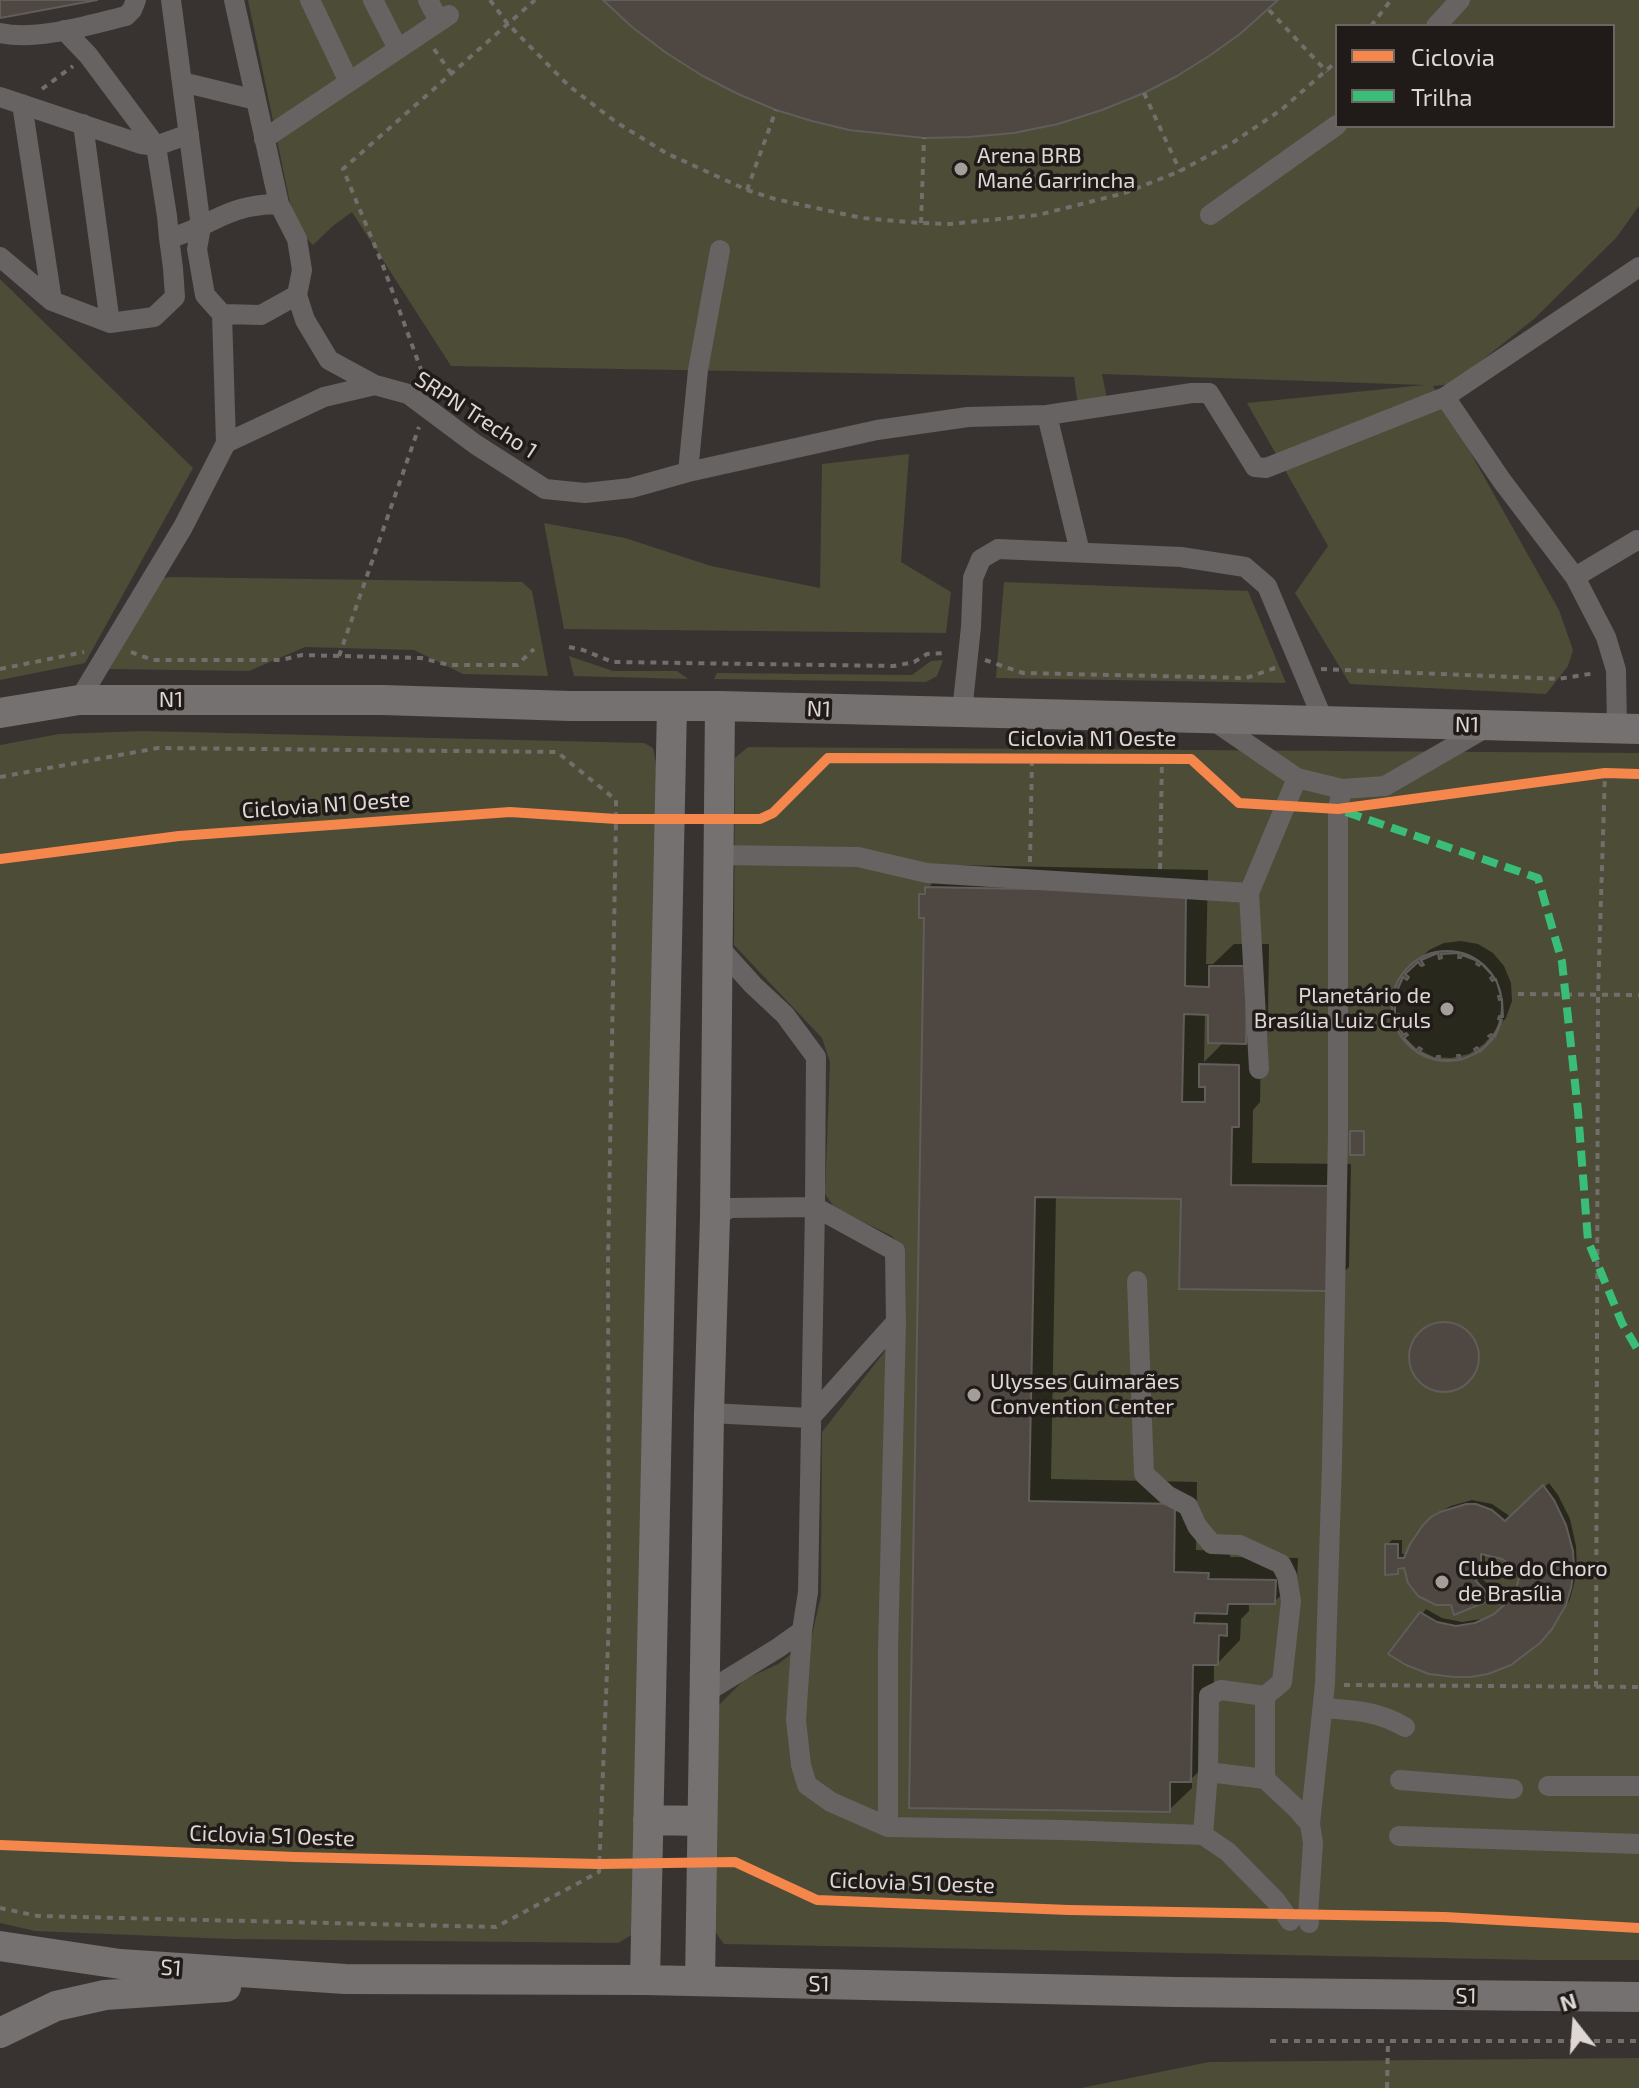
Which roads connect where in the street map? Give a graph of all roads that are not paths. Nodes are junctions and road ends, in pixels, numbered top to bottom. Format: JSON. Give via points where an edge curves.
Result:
{"nodes":[{"id":1,"x":136,"y":0,"type":"edge"},
{"id":2,"x":171,"y":0,"type":"edge"},
{"id":3,"x":234,"y":0,"type":"edge"},
{"id":4,"x":310,"y":0,"type":"edge"},
{"id":5,"x":373,"y":0,"type":"edge"},
{"id":6,"x":428,"y":0,"type":"edge"},
{"id":7,"x":1460,"y":0,"type":"edge"},
{"id":8,"x":1438,"y":24,"type":"edge"},
{"id":9,"x":64,"y":30,"type":"junction"},
{"id":10,"x":0,"y":33,"type":"edge"},
{"id":11,"x":398,"y":49,"type":"junction"},
{"id":12,"x":182,"y":82,"type":"junction"},
{"id":13,"x":349,"y":82,"type":"junction"},
{"id":14,"x":0,"y":97,"type":"edge"},
{"id":15,"x":256,"y":100,"type":"junction"},
{"id":16,"x":22,"y":104,"type":"junction"},
{"id":17,"x":83,"y":124,"type":"junction"},
{"id":18,"x":1335,"y":126,"type":"edge"},
{"id":19,"x":189,"y":134,"type":"junction"},
{"id":20,"x":264,"y":139,"type":"junction"},
{"id":21,"x":156,"y":146,"type":"junction"},
{"id":22,"x":279,"y":204,"type":"junction"},
{"id":23,"x":1210,"y":215,"type":"dead end"},
{"id":24,"x":201,"y":227,"type":"junction"},
{"id":25,"x":169,"y":238,"type":"junction"},
{"id":26,"x":720,"y":250,"type":"dead end"},
{"id":27,"x":0,"y":257,"type":"edge"},
{"id":28,"x":1639,"y":267,"type":"edge"},
{"id":29,"x":297,"y":295,"type":"junction"},
{"id":30,"x":52,"y":301,"type":"junction"},
{"id":31,"x":222,"y":314,"type":"junction"},
{"id":32,"x":110,"y":323,"type":"junction"},
{"id":33,"x":375,"y":385,"type":"junction"},
{"id":34,"x":1445,"y":397,"type":"junction"},
{"id":35,"x":1047,"y":415,"type":"junction"},
{"id":36,"x":226,"y":443,"type":"junction"},
{"id":37,"x":688,"y":472,"type":"junction"},
{"id":38,"x":1639,"y":541,"type":"edge"},
{"id":39,"x":1080,"y":552,"type":"junction"},
{"id":40,"x":1575,"y":577,"type":"junction"},
{"id":41,"x":79,"y":700,"type":"junction"},
{"id":42,"x":672,"y":706,"type":"junction"},
{"id":43,"x":720,"y":706,"type":"junction"},
{"id":44,"x":962,"y":712,"type":"junction"},
{"id":45,"x":0,"y":713,"type":"edge"},
{"id":46,"x":1211,"y":719,"type":"junction"},
{"id":47,"x":1324,"y":722,"type":"junction"},
{"id":48,"x":1490,"y":725,"type":"junction"},
{"id":49,"x":1628,"y":728,"type":"edge"},
{"id":50,"x":1297,"y":778,"type":"junction"},
{"id":51,"x":1342,"y":789,"type":"junction"},
{"id":52,"x":669,"y":854,"type":"junction"},
{"id":53,"x":718,"y":855,"type":"junction"},
{"id":54,"x":1249,"y":893,"type":"junction"},
{"id":55,"x":717,"y":945,"type":"junction"},
{"id":56,"x":1259,"y":1069,"type":"dead end"},
{"id":57,"x":815,"y":1207,"type":"junction"},
{"id":58,"x":715,"y":1217,"type":"junction"},
{"id":59,"x":1137,"y":1281,"type":"dead end"},
{"id":60,"x":896,"y":1322,"type":"junction"},
{"id":61,"x":709,"y":1413,"type":"junction"},
{"id":62,"x":810,"y":1418,"type":"junction"},
{"id":63,"x":802,"y":1631,"type":"junction"},
{"id":64,"x":705,"y":1693,"type":"junction"},
{"id":65,"x":1265,"y":1696,"type":"junction"},
{"id":66,"x":1323,"y":1708,"type":"junction"},
{"id":67,"x":1405,"y":1727,"type":"dead end"},
{"id":68,"x":1208,"y":1772,"type":"junction"},
{"id":69,"x":1265,"y":1779,"type":"junction"},
{"id":70,"x":1400,"y":1780,"type":"dead end"},
{"id":71,"x":1548,"y":1786,"type":"dead end"},
{"id":72,"x":1639,"y":1786,"type":"edge"},
{"id":73,"x":1513,"y":1789,"type":"dead end"},
{"id":74,"x":648,"y":1820,"type":"junction"},
{"id":75,"x":702,"y":1821,"type":"junction"},
{"id":76,"x":1310,"y":1824,"type":"junction"},
{"id":77,"x":888,"y":1827,"type":"junction"},
{"id":78,"x":1203,"y":1835,"type":"junction"},
{"id":79,"x":1399,"y":1836,"type":"dead end"},
{"id":80,"x":1639,"y":1844,"type":"edge"},
{"id":81,"x":0,"y":1946,"type":"edge"},
{"id":82,"x":345,"y":1979,"type":"junction"},
{"id":83,"x":645,"y":1980,"type":"junction"},
{"id":84,"x":700,"y":1981,"type":"junction"},
{"id":85,"x":1639,"y":1997,"type":"edge"},
{"id":86,"x":0,"y":2033,"type":"edge"}],
"edges":[{"from":1,"to":9,"type":"lane","via":[[126,16]]},
{"from":2,"to":12,"type":"lane"},
{"from":3,"to":15,"type":"lane","name":"SRPN Trecho 1"},
{"from":4,"to":13,"type":"lane"},
{"from":5,"to":11,"type":"lane"},
{"from":6,"to":11,"type":"lane","via":[[437,22]]},
{"from":7,"to":8,"type":"lane"},
{"from":9,"to":10,"type":"lane"},
{"from":9,"to":21,"type":"lane"},
{"from":11,"to":13,"type":"lane"},
{"from":12,"to":15,"type":"lane"},
{"from":12,"to":19,"type":"lane"},
{"from":13,"to":20,"type":"lane"},
{"from":14,"to":16,"type":"lane"},
{"from":15,"to":20,"type":"lane","name":"SRPN Trecho 1"},
{"from":16,"to":17,"type":"lane"},
{"from":16,"to":30,"type":"lane"},
{"from":17,"to":21,"type":"lane"},
{"from":17,"to":32,"type":"lane"},
{"from":18,"to":23,"type":"lane"},
{"from":19,"to":21,"type":"lane"},
{"from":19,"to":24,"type":"lane"},
{"from":20,"to":22,"type":"lane","name":"SRPN Trecho 1"},
{"from":21,"to":25,"type":"lane"},
{"from":22,"to":24,"type":"lane","via":[[256,204]]},
{"from":22,"to":29,"type":"lane","name":"SRPN Trecho 1","via":[[297,239],[302,270]]},
{"from":24,"to":25,"type":"lane"},
{"from":24,"to":31,"type":"lane","via":[[197,249],[205,295]]},
{"from":25,"to":32,"type":"lane","via":[[175,297],[154,317]]},
{"from":26,"to":37,"type":"lane","via":[[698,370]]},
{"from":27,"to":30,"type":"lane"},
{"from":28,"to":34,"type":"lane"},
{"from":29,"to":31,"type":"lane","via":[[261,315]]},
{"from":29,"to":33,"type":"lane","name":"SRPN Trecho 1","via":[[329,360]]},
{"from":30,"to":32,"type":"lane"},
{"from":31,"to":36,"type":"lane"},
{"from":33,"to":36,"type":"lane","via":[[324,397]]},
{"from":33,"to":37,"type":"lane","name":"SRPN Trecho 1","via":[[408,394],[545,489],[585,493],[631,488]]},
{"from":34,"to":35,"type":"lane","name":"SRPN Trecho 1","via":[[1266,468],[1255,467],[1209,393]]},
{"from":34,"to":40,"type":"lane"},
{"from":35,"to":37,"type":"lane","name":"SRPN Trecho 1","via":[[968,417],[892,428]]},
{"from":35,"to":39,"type":"lane"},
{"from":36,"to":41,"type":"lane","via":[[183,527]]},
{"from":38,"to":40,"type":"lane"},
{"from":39,"to":44,"type":"lane","via":[[998,549],[981,559],[973,578]]},
{"from":39,"to":47,"type":"lane","via":[[1181,557],[1245,567],[1267,586]]},
{"from":40,"to":49,"type":"lane","via":[[1606,637]]},
{"from":41,"to":42,"type":"highway","name":"N1"},
{"from":41,"to":45,"type":"highway","name":"N1"},
{"from":42,"to":43,"type":"highway","name":"N1"},
{"from":42,"to":52,"type":"highway"},
{"from":43,"to":44,"type":"highway","name":"N1"},
{"from":43,"to":53,"type":"highway"},
{"from":44,"to":46,"type":"highway","name":"N1"},
{"from":46,"to":47,"type":"highway","name":"N1"},
{"from":46,"to":50,"type":"lane"},
{"from":47,"to":48,"type":"highway","name":"N1"},
{"from":48,"to":49,"type":"highway","name":"N1"},
{"from":48,"to":51,"type":"lane","via":[[1385,786]]},
{"from":50,"to":51,"type":"lane"},
{"from":50,"to":54,"type":"lane"},
{"from":51,"to":66,"type":"lane","via":[[1333,1447]]},
{"from":52,"to":53,"type":"highway"},
{"from":52,"to":74,"type":"highway"},
{"from":53,"to":54,"type":"lane","via":[[858,857],[927,873]]},
{"from":53,"to":55,"type":"highway"},
{"from":54,"to":56,"type":"lane"},
{"from":55,"to":57,"type":"lane","via":[[785,1015],[816,1057]]},
{"from":55,"to":58,"type":"highway"},
{"from":57,"to":58,"type":"lane","via":[[730,1208]]},
{"from":57,"to":60,"type":"lane","via":[[895,1251]]},
{"from":57,"to":62,"type":"lane"},
{"from":58,"to":61,"type":"highway"},
{"from":59,"to":65,"type":"lane","via":[[1144,1474],[1188,1506],[1212,1544],[1240,1545],[1281,1564],[1287,1576],[1291,1601],[1282,1682]]},
{"from":60,"to":62,"type":"lane"},
{"from":60,"to":77,"type":"lane"},
{"from":61,"to":62,"type":"lane"},
{"from":61,"to":64,"type":"highway"},
{"from":62,"to":63,"type":"lane","via":[[808,1592]]},
{"from":63,"to":64,"type":"lane"},
{"from":63,"to":77,"type":"lane","via":[[796,1720],[807,1785],[831,1802]]},
{"from":64,"to":75,"type":"highway"},
{"from":65,"to":68,"type":"lane","via":[[1221,1690],[1209,1696]]},
{"from":65,"to":69,"type":"lane"},
{"from":66,"to":67,"type":"lane","via":[[1364,1710]]},
{"from":66,"to":76,"type":"lane"},
{"from":68,"to":69,"type":"lane"},
{"from":68,"to":78,"type":"lane"},
{"from":69,"to":76,"type":"lane"},
{"from":70,"to":73,"type":"lane"},
{"from":71,"to":72,"type":"lane"},
{"from":74,"to":75,"type":"highway"},
{"from":74,"to":83,"type":"highway"},
{"from":75,"to":84,"type":"highway"},
{"from":76,"to":78,"type":"lane","via":[[1308,1915],[1299,1922],[1228,1852]]},
{"from":77,"to":78,"type":"lane"},
{"from":79,"to":80,"type":"lane"},
{"from":81,"to":82,"type":"highway","name":"S1","via":[[120,1964]]},
{"from":82,"to":83,"type":"highway","name":"S1"},
{"from":82,"to":86,"type":"highway","via":[[105,1995],[56,2006]]},
{"from":83,"to":84,"type":"highway","name":"S1"},
{"from":84,"to":85,"type":"highway","name":"S1"}]}
